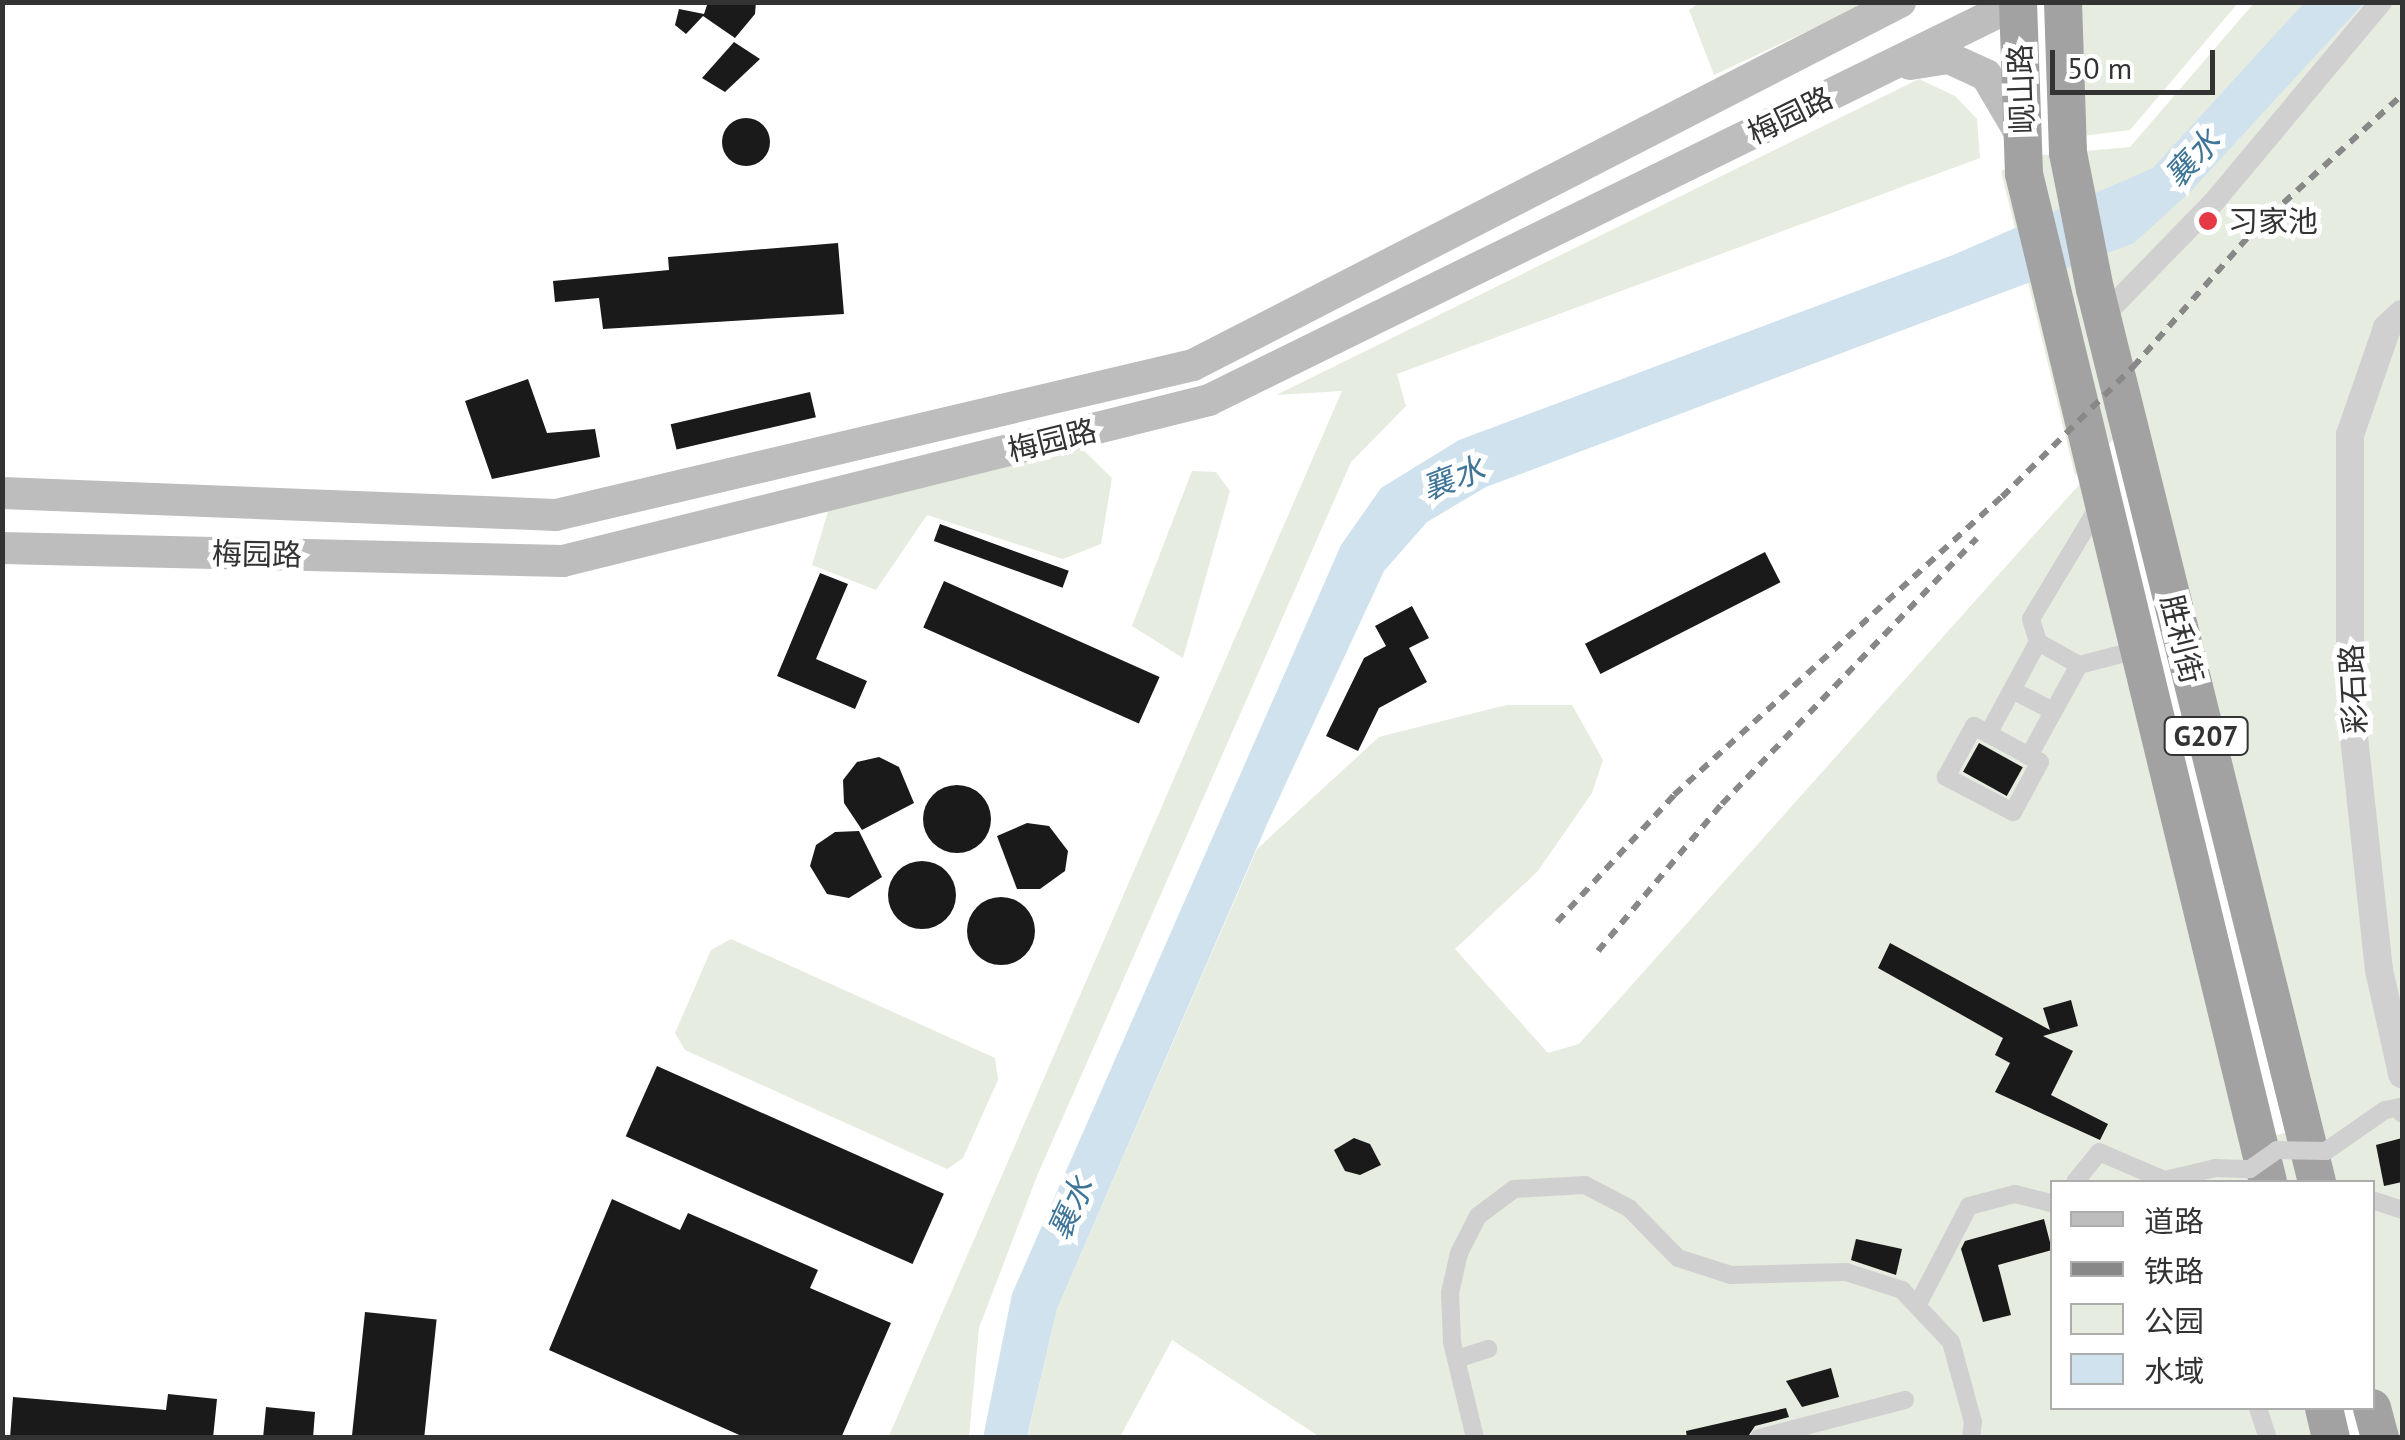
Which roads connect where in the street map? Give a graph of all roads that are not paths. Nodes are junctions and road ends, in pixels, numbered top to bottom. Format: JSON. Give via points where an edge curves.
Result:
{"nodes":[{"id":1,"x":1900,"y":2,"type":"edge"},
{"id":2,"x":2063,"y":2,"type":"edge"},
{"id":3,"x":2381,"y":2,"type":"edge"},
{"id":4,"x":2018,"y":3,"type":"edge"},
{"id":5,"x":1886,"y":68,"type":"junction"},
{"id":6,"x":2068,"y":152,"type":"joint"},
{"id":7,"x":2024,"y":158,"type":"junction"},
{"id":8,"x":2098,"y":303,"type":"junction"},
{"id":9,"x":2402,"y":314,"type":"edge"},
{"id":10,"x":2,"y":493,"type":"edge"},
{"id":11,"x":2102,"y":501,"type":"junction"},
{"id":12,"x":2,"y":548,"type":"edge"},
{"id":13,"x":2038,"y":642,"type":"junction"},
{"id":14,"x":2137,"y":650,"type":"junction"},
{"id":15,"x":2079,"y":665,"type":"junction"},
{"id":16,"x":2012,"y":690,"type":"junction"},
{"id":17,"x":2053,"y":711,"type":"junction"},
{"id":18,"x":1988,"y":734,"type":"junction"},
{"id":19,"x":2029,"y":756,"type":"junction"},
{"id":20,"x":2402,"y":1074,"type":"edge"},
{"id":21,"x":2394,"y":1112,"type":"edge"},
{"id":22,"x":2321,"y":1167,"type":"edge"},
{"id":23,"x":2077,"y":1180,"type":"edge"},
{"id":24,"x":2167,"y":1180,"type":"edge"},
{"id":25,"x":2176,"y":1180,"type":"edge"},
{"id":26,"x":2268,"y":1180,"type":"edge"},
{"id":27,"x":2375,"y":1201,"type":"edge"},
{"id":28,"x":2050,"y":1203,"type":"edge"},
{"id":29,"x":2402,"y":1210,"type":"edge"},
{"id":30,"x":1919,"y":1302,"type":"junction"},
{"id":31,"x":1488,"y":1349,"type":"dead end"},
{"id":32,"x":1456,"y":1359,"type":"junction"},
{"id":33,"x":1905,"y":1400,"type":"dead end"},
{"id":34,"x":2259,"y":1410,"type":"edge"},
{"id":35,"x":2324,"y":1410,"type":"edge"},
{"id":36,"x":2373,"y":1410,"type":"edge"},
{"id":37,"x":1475,"y":1438,"type":"edge"},
{"id":38,"x":1758,"y":1438,"type":"edge"},
{"id":39,"x":1970,"y":1438,"type":"edge"},
{"id":40,"x":2268,"y":1438,"type":"edge"},
{"id":41,"x":2331,"y":1438,"type":"edge"},
{"id":42,"x":2380,"y":1438,"type":"edge"}],
"edges":[{"from":1,"to":10,"type":"main road","name":"梅园路","via":[[1193,365],[556,515]]},
{"from":2,"to":6,"type":"highway","name":"岘山路"},
{"from":3,"to":8,"type":"street","via":[[2213,203]]},
{"from":4,"to":5,"type":"main road","name":"梅园路"},
{"from":4,"to":7,"type":"highway","name":"岘山路","number":"G207"},
{"from":5,"to":7,"type":"main road","via":[[1949,58],[1986,75]]},
{"from":5,"to":12,"type":"main road","name":"梅园路","via":[[1209,400],[563,561]]},
{"from":6,"to":8,"type":"highway","name":"胜利街"},
{"from":7,"to":11,"type":"highway","name":"胜利街","number":"G207"},
{"from":8,"to":22,"type":"highway","name":"胜利街","number":"G207"},
{"from":9,"to":20,"type":"street","name":"彩石路","via":[[2388,328],[2350,435],[2350,700],[2379,970]]},
{"from":11,"to":13,"type":"street","via":[[2031,619]]},
{"from":11,"to":14,"type":"highway","name":"胜利街","number":"G207"},
{"from":13,"to":15,"type":"street"},
{"from":13,"to":16,"type":"street"},
{"from":14,"to":15,"type":"street"},
{"from":14,"to":26,"type":"highway","name":"胜利街","number":"G207"},
{"from":15,"to":17,"type":"street"},
{"from":16,"to":17,"type":"street"},
{"from":16,"to":18,"type":"street"},
{"from":17,"to":19,"type":"street"},
{"from":18,"to":19,"type":"street"},
{"from":18,"to":19,"type":"street","via":[[1974,726],[1946,777],[2013,812],[2040,762]]},
{"from":21,"to":22,"type":"street","bridge":true},
{"from":22,"to":25,"type":"street","bridge":true,"via":[[2276,1150],[2250,1169]]},
{"from":23,"to":24,"type":"street","via":[[2099,1152]]},
{"from":27,"to":29,"type":"street"},
{"from":28,"to":30,"type":"street","via":[[2015,1194],[1969,1206]]},
{"from":30,"to":32,"type":"street","via":[[1846,1272],[1731,1275],[1678,1258],[1629,1208],[1585,1185],[1543,1185],[1514,1189],[1478,1216],[1459,1253],[1450,1293]]},
{"from":30,"to":39,"type":"street","via":[[1951,1342],[1973,1422]]},
{"from":31,"to":32,"type":"street"},
{"from":32,"to":37,"type":"street"},
{"from":33,"to":38,"type":"street"},
{"from":34,"to":40,"type":"street"},
{"from":35,"to":41,"type":"highway"},
{"from":36,"to":42,"type":"highway"}]}
